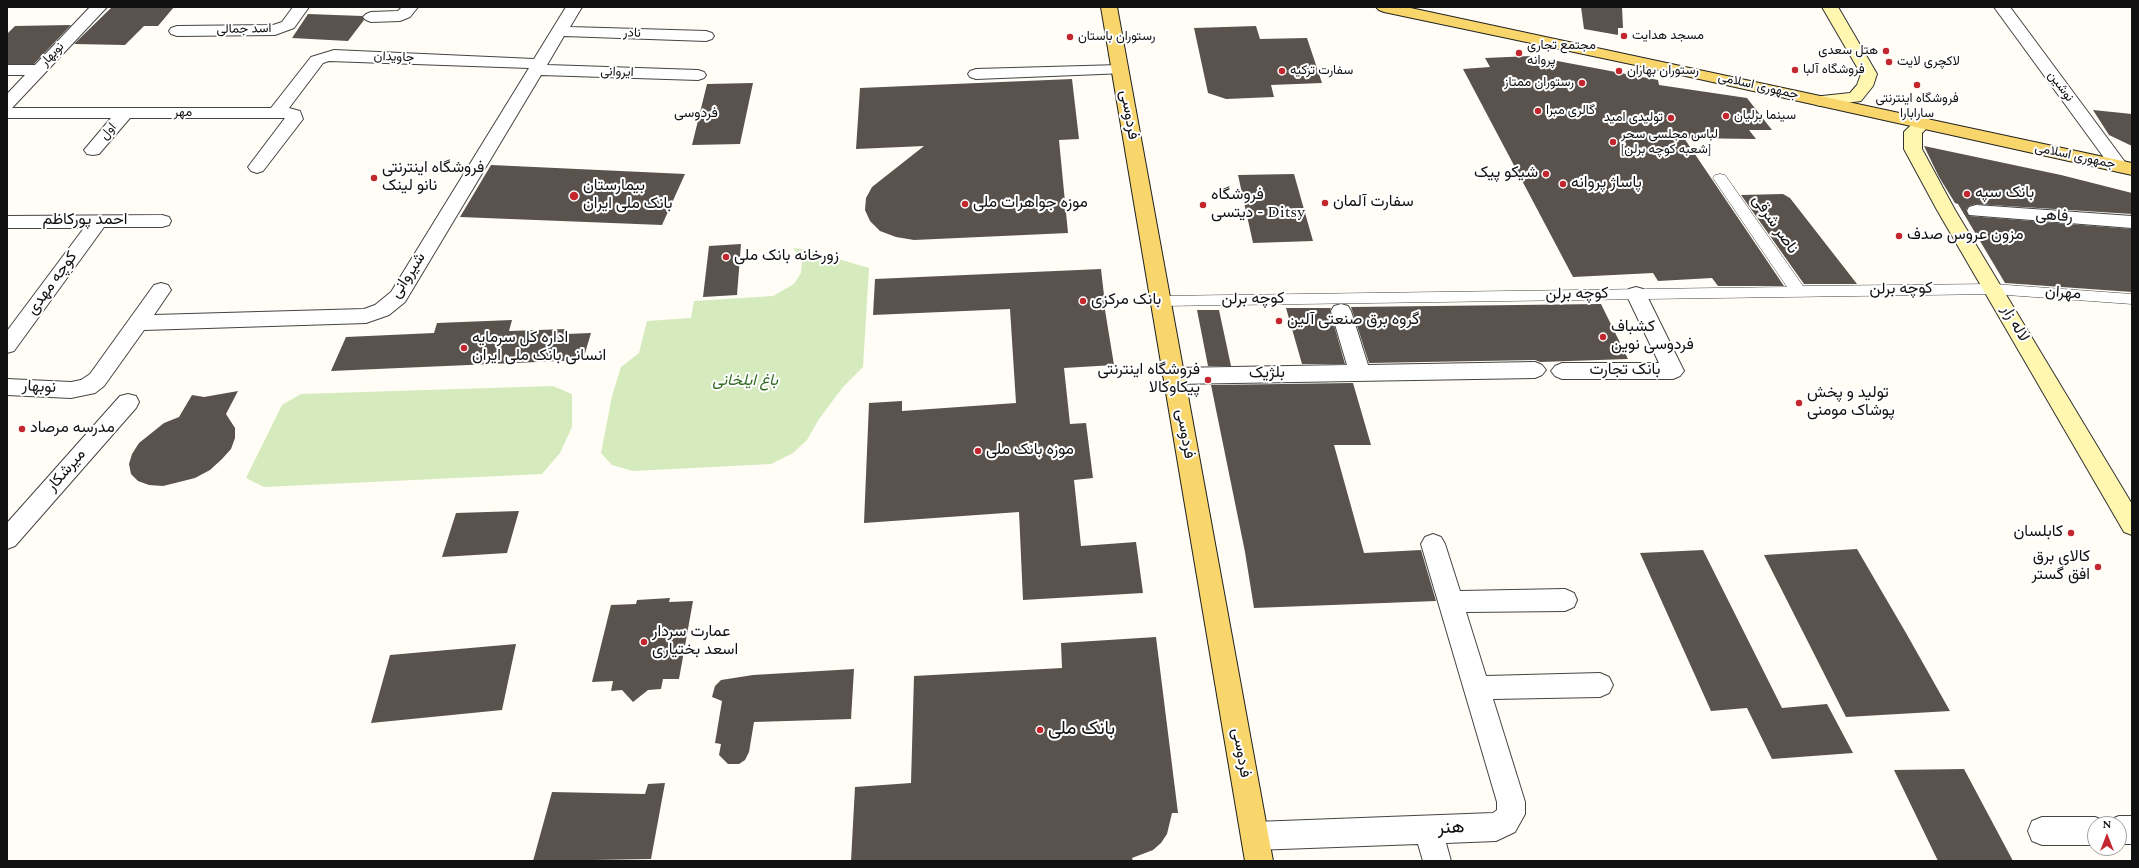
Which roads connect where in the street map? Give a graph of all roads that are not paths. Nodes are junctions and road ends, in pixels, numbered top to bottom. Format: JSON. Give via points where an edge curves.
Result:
{"nodes":[{"id":1,"x":99,"y":7,"type":"edge"},
{"id":2,"x":301,"y":7,"type":"edge"},
{"id":3,"x":574,"y":7,"type":"edge"},
{"id":4,"x":1109,"y":7,"type":"edge"},
{"id":5,"x":1384,"y":7,"type":"edge"},
{"id":6,"x":1830,"y":7,"type":"edge"},
{"id":7,"x":2002,"y":7,"type":"edge"},
{"id":8,"x":408,"y":9,"type":"edge"},
{"id":9,"x":371,"y":17,"type":"dead end"},
{"id":10,"x":177,"y":31,"type":"dead end"},
{"id":11,"x":559,"y":31,"type":"junction"},
{"id":12,"x":706,"y":36,"type":"dead end"},
{"id":13,"x":537,"y":67,"type":"junction"},
{"id":14,"x":7,"y":70,"type":"edge"},
{"id":15,"x":39,"y":70,"type":"junction"},
{"id":16,"x":1120,"y":70,"type":"junction"},
{"id":17,"x":976,"y":74,"type":"dead end"},
{"id":18,"x":698,"y":75,"type":"dead end"},
{"id":19,"x":1822,"y":101,"type":"junction"},
{"id":20,"x":7,"y":104,"type":"edge"},
{"id":21,"x":125,"y":113,"type":"junction"},
{"id":22,"x":276,"y":113,"type":"junction"},
{"id":23,"x":7,"y":114,"type":"edge"},
{"id":24,"x":1923,"y":123,"type":"junction"},
{"id":25,"x":93,"y":150,"type":"dead end"},
{"id":26,"x":257,"y":167,"type":"dead end"},
{"id":27,"x":2126,"y":168,"type":"edge"},
{"id":28,"x":1720,"y":178,"type":"dead end"},
{"id":29,"x":1976,"y":212,"type":"dead end"},
{"id":30,"x":100,"y":221,"type":"junction"},
{"id":31,"x":162,"y":221,"type":"dead end"},
{"id":32,"x":7,"y":222,"type":"edge"},
{"id":33,"x":2132,"y":222,"type":"edge"},
{"id":34,"x":1993,"y":289,"type":"junction"},
{"id":35,"x":161,"y":290,"type":"dead end"},
{"id":36,"x":1799,"y":292,"type":"junction"},
{"id":37,"x":1636,"y":294,"type":"junction"},
{"id":38,"x":2132,"y":299,"type":"edge"},
{"id":39,"x":1161,"y":301,"type":"junction"},
{"id":40,"x":1341,"y":311,"type":"dead end"},
{"id":41,"x":138,"y":323,"type":"junction"},
{"id":42,"x":7,"y":346,"type":"edge"},
{"id":43,"x":1535,"y":370,"type":"dead end"},
{"id":44,"x":1562,"y":371,"type":"dead end"},
{"id":45,"x":1360,"y":373,"type":"junction"},
{"id":46,"x":1174,"y":376,"type":"junction"},
{"id":47,"x":7,"y":387,"type":"edge"},
{"id":48,"x":128,"y":402,"type":"dead end"},
{"id":49,"x":2132,"y":525,"type":"edge"},
{"id":50,"x":7,"y":539,"type":"edge"},
{"id":51,"x":1433,"y":544,"type":"dead end"},
{"id":52,"x":1565,"y":600,"type":"dead end"},
{"id":53,"x":1451,"y":602,"type":"junction"},
{"id":54,"x":1600,"y":685,"type":"dead end"},
{"id":55,"x":1477,"y":688,"type":"junction"},
{"id":56,"x":1429,"y":830,"type":"junction"},
{"id":57,"x":2042,"y":831,"type":"dead end"},
{"id":58,"x":2087,"y":831,"type":"edge"},
{"id":59,"x":1257,"y":849,"type":"edge"},
{"id":60,"x":1437,"y":861,"type":"edge"}],
"edges":[{"from":1,"to":15,"type":"street","name":"نوبهار"},
{"from":2,"to":10,"type":"street","name":"اسد جمالی","via":[[288,25],[275,30]]},
{"from":3,"to":11,"type":"street","name":"شیروانی"},
{"from":4,"to":16,"type":"main road","name":"فردوسی"},
{"from":5,"to":19,"type":"main road","name":"جمهوری اسلامی"},
{"from":6,"to":19,"type":"main road","via":[[1869,74],[1865,86],[1855,98]]},
{"from":7,"to":27,"type":"street","name":"نوشین"},
{"from":8,"to":9,"type":"street","via":[[400,16]]},
{"from":11,"to":12,"type":"street","name":"نادر"},
{"from":11,"to":13,"type":"street","name":"شیروانی"},
{"from":13,"to":18,"type":"street","name":"ایروانی"},
{"from":13,"to":22,"type":"street","name":"جاویدان","via":[[334,55],[317,60]]},
{"from":13,"to":41,"type":"street","name":"شیروانی","via":[[398,297],[382,310],[366,316]]},
{"from":14,"to":15,"type":"street"},
{"from":15,"to":20,"type":"street","name":"نوبهار"},
{"from":16,"to":17,"type":"street"},
{"from":16,"to":39,"type":"main road","name":"فردوسی"},
{"from":19,"to":24,"type":"main road","name":"جمهوری اسلامی"},
{"from":21,"to":22,"type":"street","name":"مهر"},
{"from":21,"to":23,"type":"street","name":"مهر"},
{"from":21,"to":25,"type":"street","name":"اول"},
{"from":22,"to":26,"type":"street","name":"مهر","via":[[291,113],[294,119]]},
{"from":24,"to":27,"type":"main road","name":"جمهوری اسلامی"},
{"from":24,"to":34,"type":"main road","name":"لاله زار","via":[[1913,132],[1913,149]]},
{"from":28,"to":36,"type":"street","name":"ناصر شرقی"},
{"from":29,"to":33,"type":"street","name":"رفاهی"},
{"from":30,"to":31,"type":"street","name":"احمد پورکاظم"},
{"from":30,"to":32,"type":"street","name":"احمد پورکاظم"},
{"from":30,"to":42,"type":"street","name":"کوچه مهدی"},
{"from":34,"to":36,"type":"street","name":"کوچه برلن"},
{"from":34,"to":38,"type":"street","name":"مهران"},
{"from":34,"to":49,"type":"main road","name":"لاله زار"},
{"from":35,"to":41,"type":"street"},
{"from":36,"to":37,"type":"street","name":"کوچه برلن"},
{"from":37,"to":39,"type":"street","name":"کوچه برلن"},
{"from":37,"to":44,"type":"street","name":"بانک تجارت","via":[[1673,371]]},
{"from":39,"to":46,"type":"main road","name":"فردوسی"},
{"from":40,"to":45,"type":"street"},
{"from":41,"to":47,"type":"street","name":"نوبهار","via":[[97,380],[87,387],[71,390]]},
{"from":43,"to":45,"type":"street","name":"بلژیک","via":[[1385,377]]},
{"from":45,"to":46,"type":"street","name":"بلژیک"},
{"from":46,"to":59,"type":"main road","name":"فردوسی"},
{"from":48,"to":50,"type":"street","name":"میرشکار"},
{"from":51,"to":53,"type":"street","name":"هنر"},
{"from":52,"to":53,"type":"street"},
{"from":53,"to":55,"type":"street","name":"هنر"},
{"from":54,"to":55,"type":"street"},
{"from":55,"to":56,"type":"street","name":"هنر","via":[[1511,802],[1511,814],[1505,822],[1496,827]]},
{"from":56,"to":59,"type":"street","name":"هنر"},
{"from":56,"to":60,"type":"street"},
{"from":57,"to":58,"type":"street"}]}
